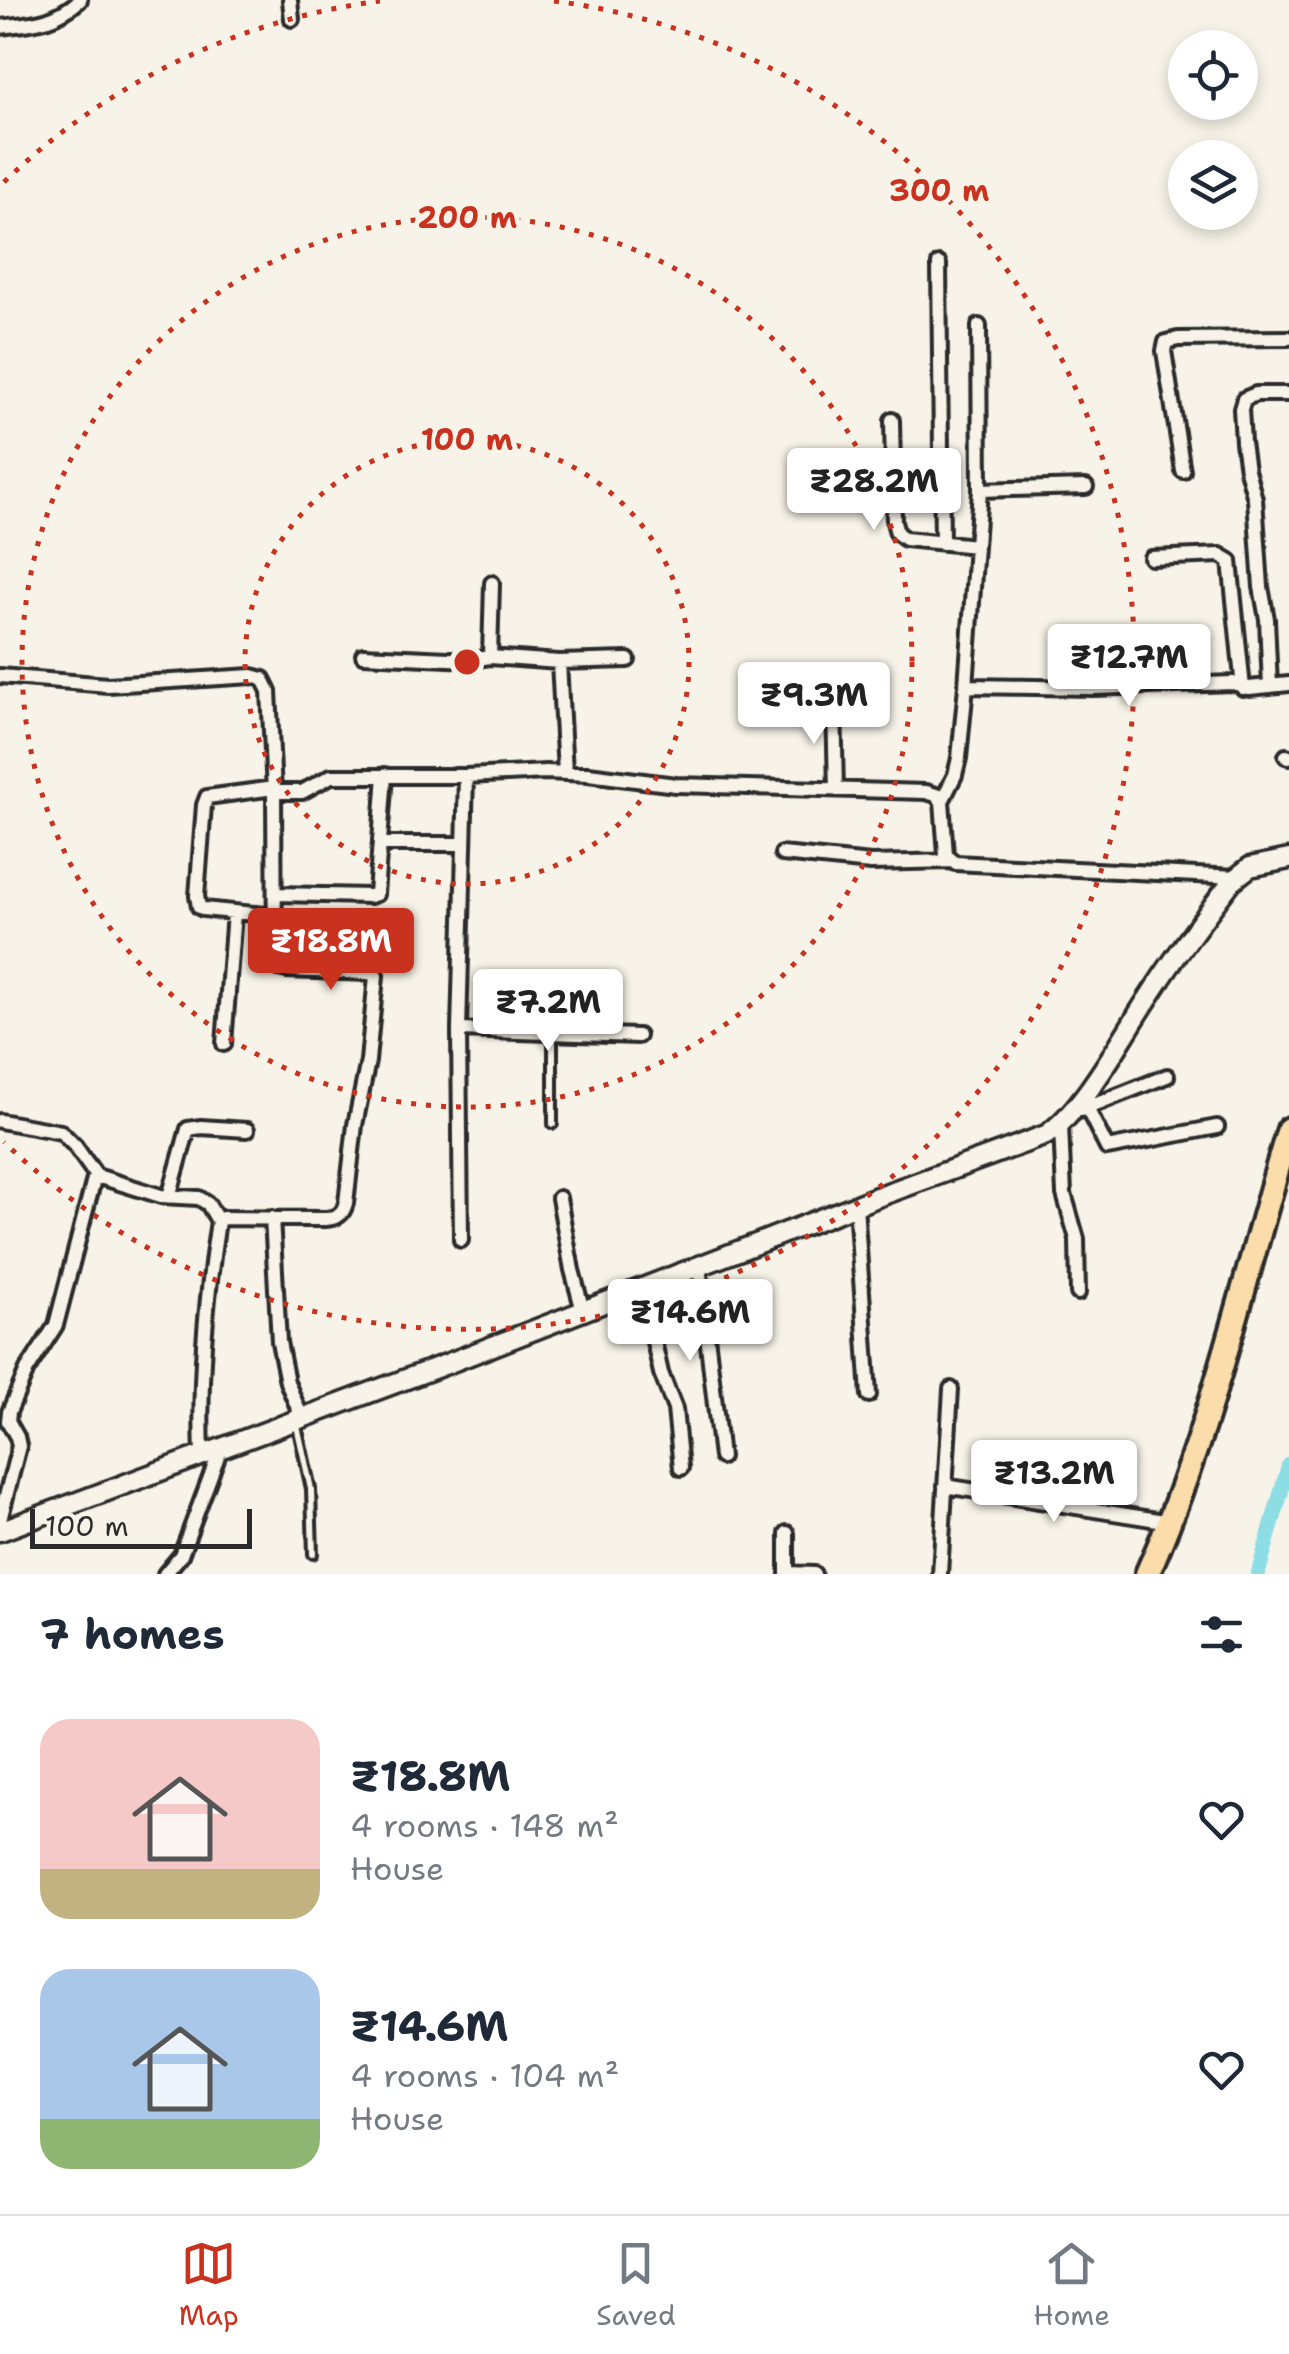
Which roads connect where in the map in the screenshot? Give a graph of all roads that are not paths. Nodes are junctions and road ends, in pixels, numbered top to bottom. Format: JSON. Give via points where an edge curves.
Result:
{"nodes":[{"id":1,"x":80,"y":0,"type":"edge"},
{"id":2,"x":290,"y":0,"type":"edge"},
{"id":3,"x":292,"y":20,"type":"dead end"},
{"id":4,"x":0,"y":28,"type":"edge"},
{"id":5,"x":939,"y":264,"type":"dead end"},
{"id":6,"x":978,"y":326,"type":"dead end"},
{"id":7,"x":1289,"y":338,"type":"edge"},
{"id":8,"x":1289,"y":394,"type":"edge"},
{"id":9,"x":892,"y":420,"type":"dead end"},
{"id":10,"x":1182,"y":471,"type":"dead end"},
{"id":11,"x":1086,"y":486,"type":"dead end"},
{"id":12,"x":980,"y":490,"type":"junction"},
{"id":13,"x":942,"y":543,"type":"junction"},
{"id":14,"x":976,"y":546,"type":"junction"},
{"id":15,"x":1151,"y":558,"type":"dead end"},
{"id":16,"x":492,"y":582,"type":"dead end"},
{"id":17,"x":364,"y":655,"type":"dead end"},
{"id":18,"x":490,"y":658,"type":"junction"},
{"id":19,"x":628,"y":660,"type":"dead end"},
{"id":20,"x":559,"y":662,"type":"junction"},
{"id":21,"x":0,"y":676,"type":"edge"},
{"id":22,"x":1289,"y":684,"type":"edge"},
{"id":23,"x":966,"y":686,"type":"junction"},
{"id":24,"x":1270,"y":686,"type":"junction"},
{"id":25,"x":1243,"y":688,"type":"junction"},
{"id":26,"x":834,"y":703,"type":"dead end"},
{"id":27,"x":565,"y":772,"type":"junction"},
{"id":28,"x":385,"y":775,"type":"junction"},
{"id":29,"x":466,"y":776,"type":"junction"},
{"id":30,"x":274,"y":790,"type":"junction"},
{"id":31,"x":836,"y":790,"type":"junction"},
{"id":32,"x":942,"y":801,"type":"junction"},
{"id":33,"x":380,"y":844,"type":"junction"},
{"id":34,"x":464,"y":844,"type":"junction"},
{"id":35,"x":782,"y":854,"type":"dead end"},
{"id":36,"x":1289,"y":859,"type":"edge"},
{"id":37,"x":951,"y":861,"type":"junction"},
{"id":38,"x":1237,"y":878,"type":"junction"},
{"id":39,"x":276,"y":894,"type":"junction"},
{"id":40,"x":234,"y":913,"type":"junction"},
{"id":41,"x":276,"y":916,"type":"junction"},
{"id":42,"x":459,"y":1030,"type":"junction"},
{"id":43,"x":554,"y":1033,"type":"junction"},
{"id":44,"x":638,"y":1036,"type":"dead end"},
{"id":45,"x":224,"y":1044,"type":"dead end"},
{"id":46,"x":1167,"y":1076,"type":"dead end"},
{"id":47,"x":1073,"y":1116,"type":"junction"},
{"id":48,"x":0,"y":1121,"type":"edge"},
{"id":49,"x":553,"y":1124,"type":"dead end"},
{"id":50,"x":1217,"y":1127,"type":"dead end"},
{"id":51,"x":1289,"y":1129,"type":"edge"},
{"id":52,"x":247,"y":1130,"type":"dead end"},
{"id":53,"x":97,"y":1177,"type":"junction"},
{"id":54,"x":169,"y":1197,"type":"junction"},
{"id":55,"x":559,"y":1198,"type":"dead end"},
{"id":56,"x":856,"y":1205,"type":"junction"},
{"id":57,"x":272,"y":1218,"type":"junction"},
{"id":58,"x":218,"y":1221,"type":"junction"},
{"id":59,"x":461,"y":1240,"type":"dead end"},
{"id":60,"x":699,"y":1266,"type":"junction"},
{"id":61,"x":642,"y":1288,"type":"junction"},
{"id":62,"x":1078,"y":1293,"type":"dead end"},
{"id":63,"x":583,"y":1311,"type":"junction"},
{"id":64,"x":951,"y":1389,"type":"dead end"},
{"id":65,"x":869,"y":1395,"type":"dead end"},
{"id":66,"x":299,"y":1419,"type":"junction"},
{"id":67,"x":221,"y":1448,"type":"junction"},
{"id":68,"x":202,"y":1456,"type":"junction"},
{"id":69,"x":720,"y":1457,"type":"dead end"},
{"id":70,"x":682,"y":1468,"type":"dead end"},
{"id":71,"x":945,"y":1486,"type":"junction"},
{"id":72,"x":0,"y":1520,"type":"edge"},
{"id":73,"x":1170,"y":1522,"type":"junction"},
{"id":74,"x":0,"y":1531,"type":"edge"},
{"id":75,"x":787,"y":1533,"type":"dead end"},
{"id":76,"x":314,"y":1554,"type":"dead end"},
{"id":77,"x":181,"y":1555,"type":"junction"},
{"id":78,"x":164,"y":1574,"type":"edge"},
{"id":79,"x":185,"y":1574,"type":"edge"},
{"id":80,"x":787,"y":1574,"type":"edge"},
{"id":81,"x":814,"y":1574,"type":"edge"},
{"id":82,"x":940,"y":1574,"type":"edge"},
{"id":83,"x":1147,"y":1574,"type":"edge"}],
"edges":[{"from":1,"to":4,"type":"street","via":[[47,21]]},
{"from":2,"to":3,"type":"street"},
{"from":5,"to":13,"type":"street"},
{"from":6,"to":12,"type":"street"},
{"from":7,"to":10,"type":"street","via":[[1166,342]]},
{"from":8,"to":24,"type":"street","via":[[1250,395],[1241,409],[1256,499]]},
{"from":9,"to":13,"type":"street","via":[[896,533]]},
{"from":11,"to":12,"type":"street"},
{"from":12,"to":14,"type":"street"},
{"from":13,"to":14,"type":"street"},
{"from":14,"to":23,"type":"street"},
{"from":15,"to":25,"type":"street","via":[[1220,554],[1230,561]]},
{"from":16,"to":18,"type":"street"},
{"from":17,"to":18,"type":"street"},
{"from":18,"to":20,"type":"street"},
{"from":19,"to":20,"type":"street"},
{"from":20,"to":27,"type":"street"},
{"from":21,"to":30,"type":"street","via":[[108,685],[264,679]]},
{"from":22,"to":24,"type":"street"},
{"from":23,"to":25,"type":"street"},
{"from":23,"to":32,"type":"street","via":[[960,758]]},
{"from":24,"to":25,"type":"street"},
{"from":26,"to":31,"type":"street"},
{"from":27,"to":29,"type":"street"},
{"from":27,"to":31,"type":"street","via":[[676,785]]},
{"from":28,"to":29,"type":"street"},
{"from":28,"to":30,"type":"street","via":[[331,776],[298,793]]},
{"from":28,"to":33,"type":"street"},
{"from":29,"to":34,"type":"street"},
{"from":30,"to":39,"type":"street"},
{"from":30,"to":40,"type":"street","via":[[205,800],[198,902],[203,909]]},
{"from":31,"to":32,"type":"street","via":[[926,792]]},
{"from":32,"to":37,"type":"street"},
{"from":33,"to":34,"type":"street"},
{"from":33,"to":39,"type":"street","via":[[375,896]]},
{"from":34,"to":42,"type":"street"},
{"from":35,"to":37,"type":"street","via":[[871,863]]},
{"from":36,"to":38,"type":"street","via":[[1250,867]]},
{"from":37,"to":38,"type":"street"},
{"from":38,"to":47,"type":"street"},
{"from":39,"to":41,"type":"street"},
{"from":40,"to":41,"type":"street"},
{"from":40,"to":45,"type":"street"},
{"from":41,"to":57,"type":"street","via":[[278,968],[372,973],[378,982],[344,1209],[334,1218]]},
{"from":42,"to":43,"type":"street"},
{"from":42,"to":59,"type":"street"},
{"from":43,"to":44,"type":"street"},
{"from":43,"to":49,"type":"lane"},
{"from":46,"to":47,"type":"street"},
{"from":47,"to":50,"type":"street","via":[[1107,1148]]},
{"from":47,"to":56,"type":"street","via":[[1046,1135]]},
{"from":47,"to":62,"type":"street","via":[[1064,1194],[1077,1238]]},
{"from":48,"to":53,"type":"street","via":[[60,1132]]},
{"from":51,"to":73,"type":"highway"},
{"from":52,"to":54,"type":"street","via":[[188,1129]]},
{"from":53,"to":54,"type":"street"},
{"from":53,"to":72,"type":"street","via":[[56,1324],[9,1412],[19,1446]]},
{"from":54,"to":58,"type":"street","via":[[200,1198]]},
{"from":55,"to":63,"type":"street"},
{"from":56,"to":60,"type":"street"},
{"from":56,"to":65,"type":"street"},
{"from":57,"to":58,"type":"street"},
{"from":57,"to":66,"type":"street","via":[[279,1342]]},
{"from":58,"to":68,"type":"street","via":[[202,1358]]},
{"from":60,"to":61,"type":"street"},
{"from":60,"to":69,"type":"street"},
{"from":61,"to":63,"type":"street"},
{"from":61,"to":70,"type":"street","via":[[674,1408]]},
{"from":63,"to":66,"type":"street"},
{"from":64,"to":71,"type":"street"},
{"from":66,"to":67,"type":"street"},
{"from":66,"to":76,"type":"lane"},
{"from":67,"to":68,"type":"street"},
{"from":67,"to":77,"type":"street"},
{"from":68,"to":74,"type":"street"},
{"from":71,"to":73,"type":"street"},
{"from":71,"to":82,"type":"street"},
{"from":73,"to":83,"type":"highway"},
{"from":75,"to":80,"type":"street"},
{"from":77,"to":78,"type":"street"},
{"from":77,"to":79,"type":"street"},
{"from":80,"to":81,"type":"street"}]}
